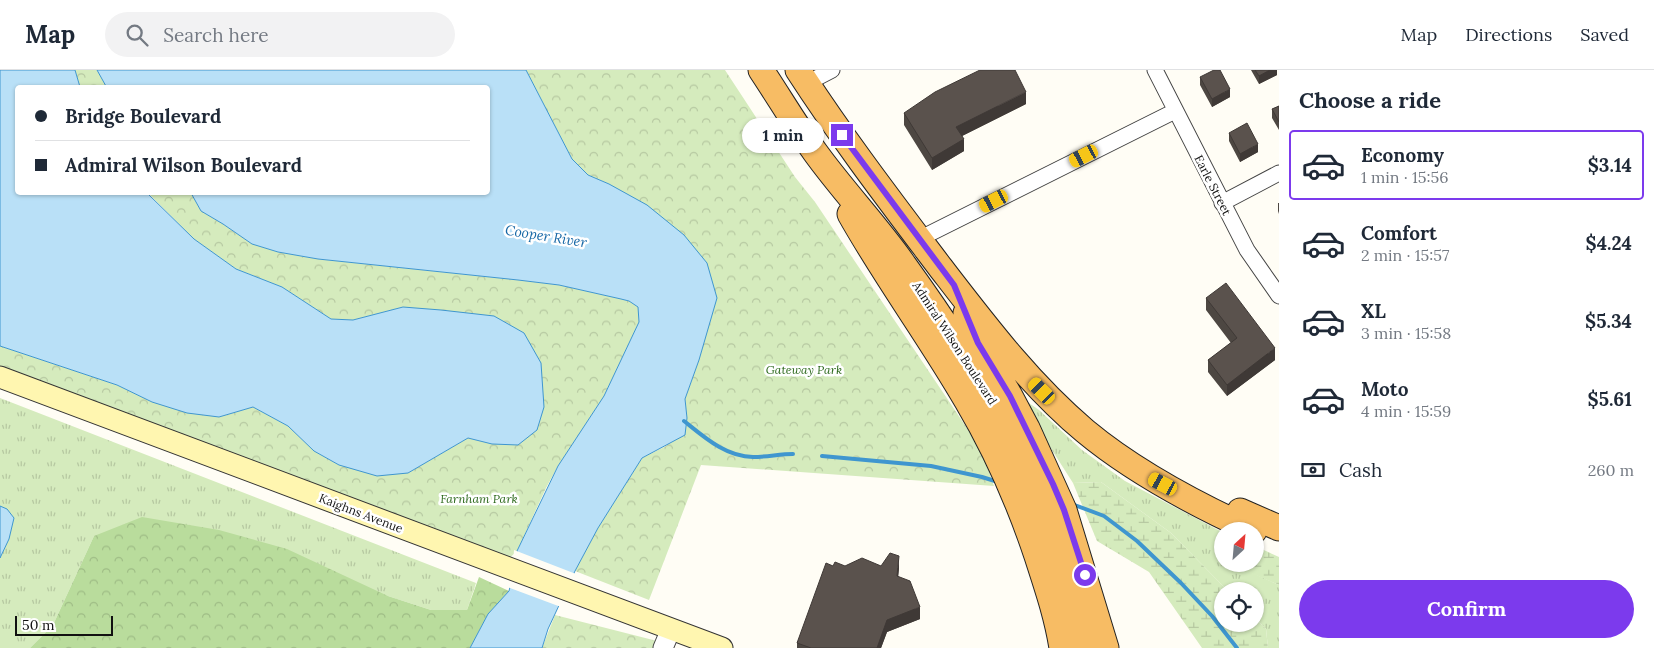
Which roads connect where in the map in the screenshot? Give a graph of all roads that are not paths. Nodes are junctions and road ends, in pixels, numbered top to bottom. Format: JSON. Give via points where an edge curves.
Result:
{"nodes":[{"id":1,"x":761,"y":70,"type":"edge"},
{"id":2,"x":832,"y":70,"type":"edge"},
{"id":3,"x":1157,"y":70,"type":"edge"},
{"id":4,"x":802,"y":77,"type":"edge"},
{"id":5,"x":1175,"y":111,"type":"junction"},
{"id":6,"x":816,"y":153,"type":"junction"},
{"id":7,"x":1279,"y":173,"type":"edge"},
{"id":8,"x":1222,"y":203,"type":"junction"},
{"id":9,"x":919,"y":239,"type":"junction"},
{"id":10,"x":954,"y":285,"type":"junction"},
{"id":11,"x":1279,"y":296,"type":"edge"},
{"id":12,"x":0,"y":377,"type":"edge"},
{"id":13,"x":1176,"y":490,"type":"junction"},
{"id":14,"x":1042,"y":498,"type":"junction"},
{"id":15,"x":1235,"y":522,"type":"edge"},
{"id":16,"x":1279,"y":528,"type":"edge"},
{"id":17,"x":1264,"y":535,"type":"edge"},
{"id":18,"x":1279,"y":542,"type":"edge"},
{"id":19,"x":667,"y":638,"type":"edge"},
{"id":20,"x":722,"y":648,"type":"edge"},
{"id":21,"x":1062,"y":648,"type":"edge"},
{"id":22,"x":1086,"y":648,"type":"edge"},
{"id":23,"x":1106,"y":648,"type":"edge"}],
"edges":[{"from":1,"to":6,"type":"highway","name":"Admiral Wilson Boulevard"},
{"from":2,"to":4,"type":"street"},
{"from":3,"to":5,"type":"street","name":"Earle Street"},
{"from":4,"to":9,"type":"highway"},
{"from":5,"to":8,"type":"street","name":"Earle Street"},
{"from":5,"to":9,"type":"street"},
{"from":6,"to":14,"type":"highway","name":"Admiral Wilson Boulevard","via":[[887,240],[953,336],[994,403]]},
{"from":6,"to":14,"type":"highway","via":[[871,251],[967,400],[1002,468]]},
{"from":7,"to":8,"type":"street"},
{"from":8,"to":11,"type":"street","name":"Earle Street","via":[[1247,250]]},
{"from":9,"to":10,"type":"highway"},
{"from":10,"to":13,"type":"highway","via":[[1034,383],[1068,416],[1126,461]]},
{"from":10,"to":14,"type":"highway","via":[[978,343],[1014,404]]},
{"from":12,"to":19,"type":"main road","name":"Kaighns Avenue","via":[[578,594]]},
{"from":13,"to":15,"type":"highway"},
{"from":13,"to":16,"type":"highway","via":[[1234,508]]},
{"from":14,"to":21,"type":"highway","via":[[1051,599]]},
{"from":14,"to":22,"type":"highway","name":"Admiral Wilson Boulevard"},
{"from":14,"to":23,"type":"highway"},
{"from":17,"to":18,"type":"highway"},
{"from":19,"to":20,"type":"main road","name":"Kaighns Avenue"}]}
